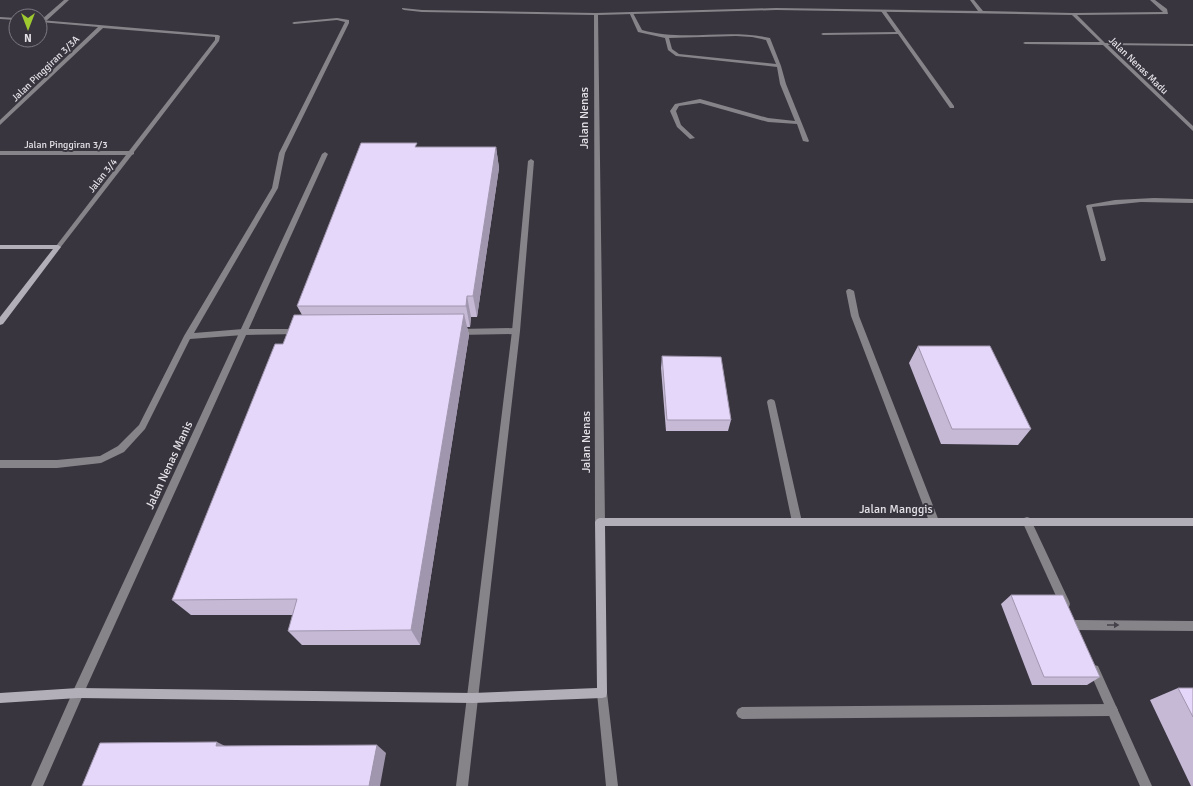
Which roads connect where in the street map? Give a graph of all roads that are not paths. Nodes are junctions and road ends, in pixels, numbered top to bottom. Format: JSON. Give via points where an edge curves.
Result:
{"nodes":[{"id":1,"x":67,"y":0,"type":"edge"},
{"id":2,"x":972,"y":0,"type":"edge"},
{"id":3,"x":1152,"y":0,"type":"edge"},
{"id":4,"x":404,"y":9,"type":"dead end"},
{"id":5,"x":884,"y":11,"type":"junction"},
{"id":6,"x":632,"y":13,"type":"junction"},
{"id":7,"x":982,"y":13,"type":"junction"},
{"id":8,"x":596,"y":14,"type":"junction"},
{"id":9,"x":1073,"y":14,"type":"junction"},
{"id":10,"x":48,"y":15,"type":"edge"},
{"id":11,"x":48,"y":22,"type":"edge"},
{"id":12,"x":294,"y":23,"type":"dead end"},
{"id":13,"x":102,"y":26,"type":"junction"},
{"id":14,"x":899,"y":33,"type":"junction"},
{"id":15,"x":823,"y":34,"type":"dead end"},
{"id":16,"x":667,"y":38,"type":"junction"},
{"id":17,"x":1025,"y":42,"type":"dead end"},
{"id":18,"x":1104,"y":43,"type":"junction"},
{"id":19,"x":1192,"y":45,"type":"edge"},
{"id":20,"x":779,"y":66,"type":"junction"},
{"id":21,"x":952,"y":107,"type":"dead end"},
{"id":22,"x":0,"y":123,"type":"edge"},
{"id":23,"x":798,"y":123,"type":"junction"},
{"id":24,"x":1193,"y":128,"type":"edge"},
{"id":25,"x":692,"y":138,"type":"dead end"},
{"id":26,"x":806,"y":141,"type":"dead end"},
{"id":27,"x":0,"y":152,"type":"edge"},
{"id":28,"x":132,"y":152,"type":"junction"},
{"id":29,"x":325,"y":154,"type":"dead end"},
{"id":30,"x":531,"y":161,"type":"dead end"},
{"id":31,"x":1193,"y":201,"type":"edge"},
{"id":32,"x":0,"y":247,"type":"edge"},
{"id":33,"x":58,"y":247,"type":"junction"},
{"id":34,"x":1103,"y":259,"type":"dead end"},
{"id":35,"x":850,"y":291,"type":"dead end"},
{"id":36,"x":0,"y":322,"type":"edge"},
{"id":37,"x":516,"y":331,"type":"junction"},
{"id":38,"x":243,"y":332,"type":"junction"},
{"id":39,"x":305,"y":332,"type":"edge"},
{"id":40,"x":446,"y":332,"type":"edge"},
{"id":41,"x":188,"y":336,"type":"junction"},
{"id":42,"x":771,"y":402,"type":"dead end"},
{"id":43,"x":0,"y":464,"type":"edge"},
{"id":44,"x":934,"y":521,"type":"junction"},
{"id":45,"x":1027,"y":521,"type":"junction"},
{"id":46,"x":600,"y":522,"type":"junction"},
{"id":47,"x":797,"y":522,"type":"junction"},
{"id":48,"x":1193,"y":522,"type":"edge"},
{"id":49,"x":1071,"y":618,"type":"junction"},
{"id":50,"x":1193,"y":626,"type":"edge"},
{"id":51,"x":1080,"y":639,"type":"edge"},
{"id":52,"x":1090,"y":661,"type":"edge"},
{"id":53,"x":78,"y":693,"type":"junction"},
{"id":54,"x":602,"y":693,"type":"junction"},
{"id":55,"x":0,"y":698,"type":"edge"},
{"id":56,"x":473,"y":698,"type":"junction"},
{"id":57,"x":1112,"y":710,"type":"junction"},
{"id":58,"x":742,"y":713,"type":"dead end"},
{"id":59,"x":37,"y":786,"type":"edge"},
{"id":60,"x":462,"y":786,"type":"edge"},
{"id":61,"x":612,"y":786,"type":"edge"},
{"id":62,"x":1146,"y":786,"type":"edge"}],
"edges":[{"from":1,"to":10,"type":"street"},
{"from":2,"to":7,"type":"street"},
{"from":3,"to":9,"type":"street","via":[[1166,13]]},
{"from":4,"to":8,"type":"street"},
{"from":5,"to":6,"type":"street","via":[[776,9]]},
{"from":5,"to":7,"type":"street"},
{"from":5,"to":14,"type":"street"},
{"from":6,"to":8,"type":"street"},
{"from":6,"to":16,"type":"street","via":[[640,31]]},
{"from":7,"to":9,"type":"street"},
{"from":8,"to":46,"type":"street","name":"Jalan Nenas"},
{"from":9,"to":18,"type":"street","name":"Jalan Nenas Madu"},
{"from":11,"to":13,"type":"street"},
{"from":12,"to":41,"type":"street","via":[[337,19],[348,23],[282,152],[275,188]]},
{"from":13,"to":22,"type":"street","name":"Jalan Pinggiran 3/3A"},
{"from":13,"to":28,"type":"street","name":"Jalan 3/4","via":[[218,36]]},
{"from":14,"to":15,"type":"street"},
{"from":14,"to":21,"type":"street"},
{"from":16,"to":20,"type":"street","via":[[670,50],[678,55]]},
{"from":16,"to":20,"type":"street","via":[[752,34],[768,39]]},
{"from":17,"to":18,"type":"street"},
{"from":18,"to":19,"type":"street"},
{"from":18,"to":24,"type":"street","name":"Jalan Nenas Madu"},
{"from":20,"to":23,"type":"street"},
{"from":23,"to":25,"type":"street","via":[[768,120],[700,101],[677,105],[673,111],[679,126]]},
{"from":23,"to":26,"type":"street"},
{"from":27,"to":28,"type":"street","name":"Jalan Pinggiran 3/3"},
{"from":28,"to":33,"type":"street","name":"Jalan 3/4"},
{"from":29,"to":38,"type":"street","name":"Jalan Nenas Manis"},
{"from":30,"to":37,"type":"street"},
{"from":31,"to":34,"type":"street","via":[[1147,199],[1111,201],[1089,206]]},
{"from":32,"to":33,"type":"street"},
{"from":33,"to":36,"type":"street","name":"Jalan 3/4"},
{"from":35,"to":44,"type":"street","via":[[855,316]]},
{"from":37,"to":40,"type":"street"},
{"from":37,"to":56,"type":"street"},
{"from":38,"to":39,"type":"street"},
{"from":38,"to":41,"type":"street"},
{"from":38,"to":53,"type":"street","name":"Jalan Nenas Manis"},
{"from":41,"to":43,"type":"street","via":[[142,427],[121,449],[101,459],[57,464]]},
{"from":42,"to":47,"type":"street"},
{"from":44,"to":45,"type":"street","name":"Jalan Manggis"},
{"from":44,"to":47,"type":"street","name":"Jalan Manggis"},
{"from":45,"to":48,"type":"street","name":"Jalan Manggis"},
{"from":45,"to":49,"type":"street"},
{"from":46,"to":47,"type":"street","name":"Jalan Manggis"},
{"from":46,"to":54,"type":"street","name":"Jalan Nenas"},
{"from":49,"to":50,"type":"street","one_way":true},
{"from":49,"to":51,"type":"street"},
{"from":52,"to":57,"type":"street"},
{"from":53,"to":55,"type":"street"},
{"from":53,"to":56,"type":"street"},
{"from":53,"to":59,"type":"street","name":"Jalan Nenas Manis"},
{"from":54,"to":56,"type":"street"},
{"from":54,"to":61,"type":"street","name":"Jalan Nenas"},
{"from":56,"to":60,"type":"street"},
{"from":57,"to":58,"type":"street"},
{"from":57,"to":62,"type":"street"}]}
